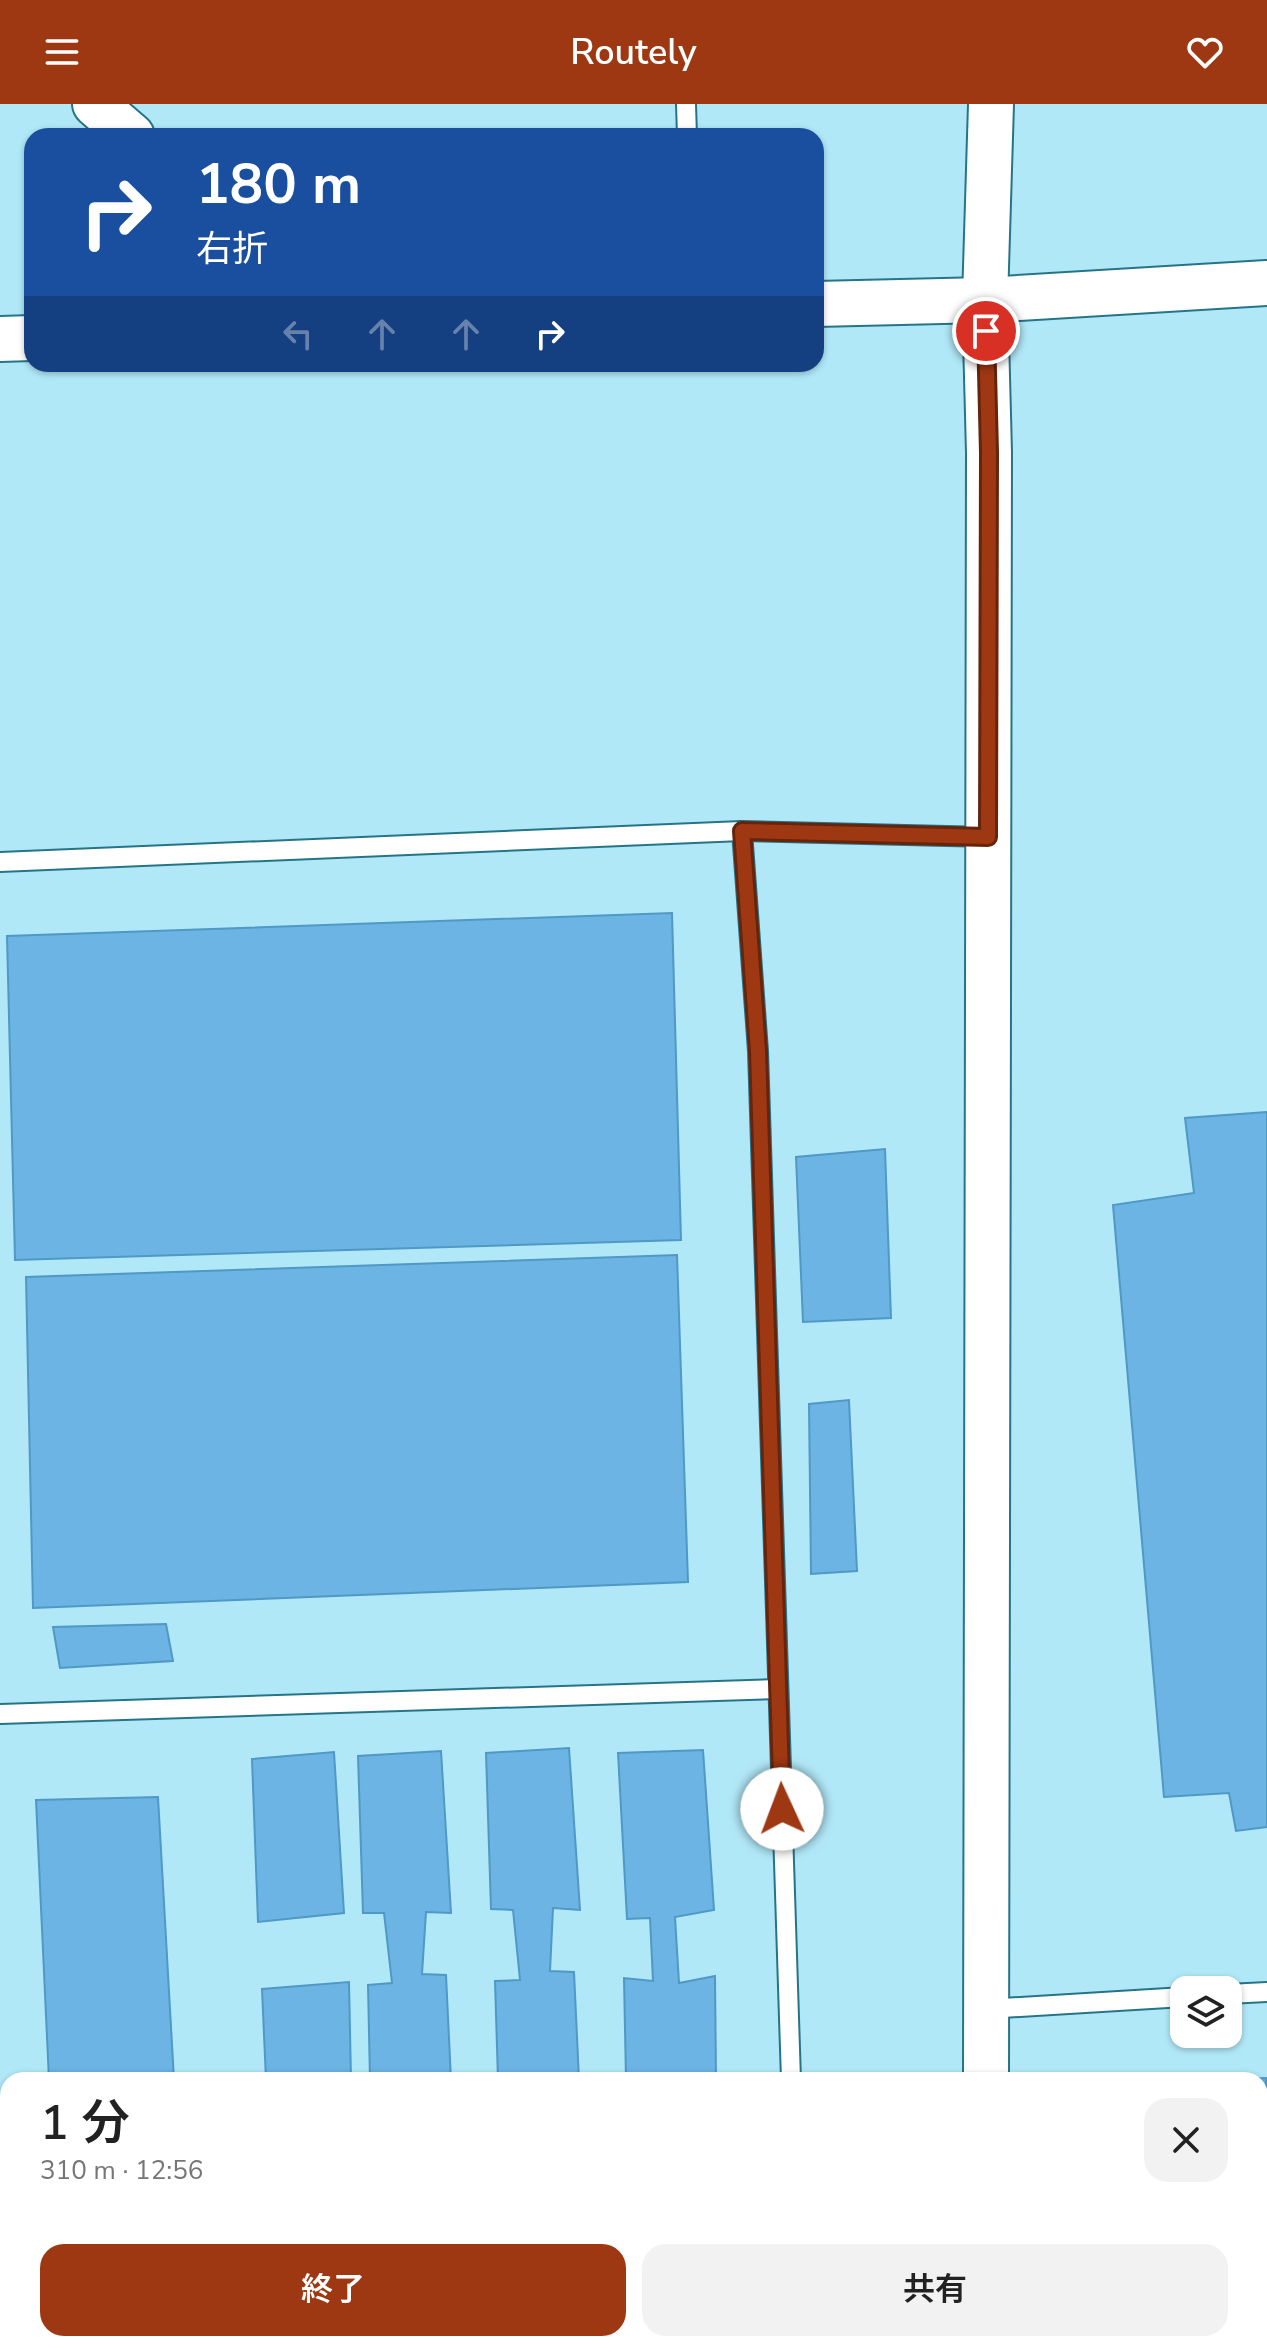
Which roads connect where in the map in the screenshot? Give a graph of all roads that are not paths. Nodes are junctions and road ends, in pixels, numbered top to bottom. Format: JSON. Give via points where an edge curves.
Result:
{"nodes":[{"id":1,"x":95,"y":104,"type":"edge"},
{"id":2,"x":686,"y":104,"type":"edge"},
{"id":3,"x":991,"y":104,"type":"edge"},
{"id":4,"x":123,"y":128,"type":"edge"},
{"id":5,"x":687,"y":128,"type":"edge"},
{"id":6,"x":1267,"y":283,"type":"edge"},
{"id":7,"x":985,"y":300,"type":"junction"},
{"id":8,"x":824,"y":304,"type":"edge"},
{"id":9,"x":24,"y":338,"type":"edge"},
{"id":10,"x":0,"y":339,"type":"edge"},
{"id":11,"x":742,"y":831,"type":"junction"},
{"id":12,"x":988,"y":837,"type":"junction"},
{"id":13,"x":0,"y":862,"type":"edge"},
{"id":14,"x":778,"y":1689,"type":"junction"},
{"id":15,"x":0,"y":1714,"type":"edge"},
{"id":16,"x":1267,"y":1992,"type":"edge"},
{"id":17,"x":1242,"y":1993,"type":"edge"},
{"id":18,"x":1170,"y":1998,"type":"edge"},
{"id":19,"x":986,"y":2009,"type":"junction"},
{"id":20,"x":791,"y":2072,"type":"edge"},
{"id":21,"x":986,"y":2072,"type":"edge"}],
"edges":[{"from":1,"to":4,"type":"street"},
{"from":2,"to":5,"type":"lane"},
{"from":3,"to":7,"type":"street"},
{"from":6,"to":7,"type":"street"},
{"from":7,"to":8,"type":"street"},
{"from":7,"to":12,"type":"street"},
{"from":9,"to":10,"type":"street"},
{"from":11,"to":12,"type":"lane"},
{"from":11,"to":13,"type":"lane"},
{"from":11,"to":14,"type":"lane","via":[[758,1051]]},
{"from":12,"to":19,"type":"street"},
{"from":14,"to":15,"type":"lane"},
{"from":14,"to":20,"type":"lane"},
{"from":16,"to":17,"type":"lane"},
{"from":18,"to":19,"type":"lane"},
{"from":19,"to":21,"type":"street"}]}
